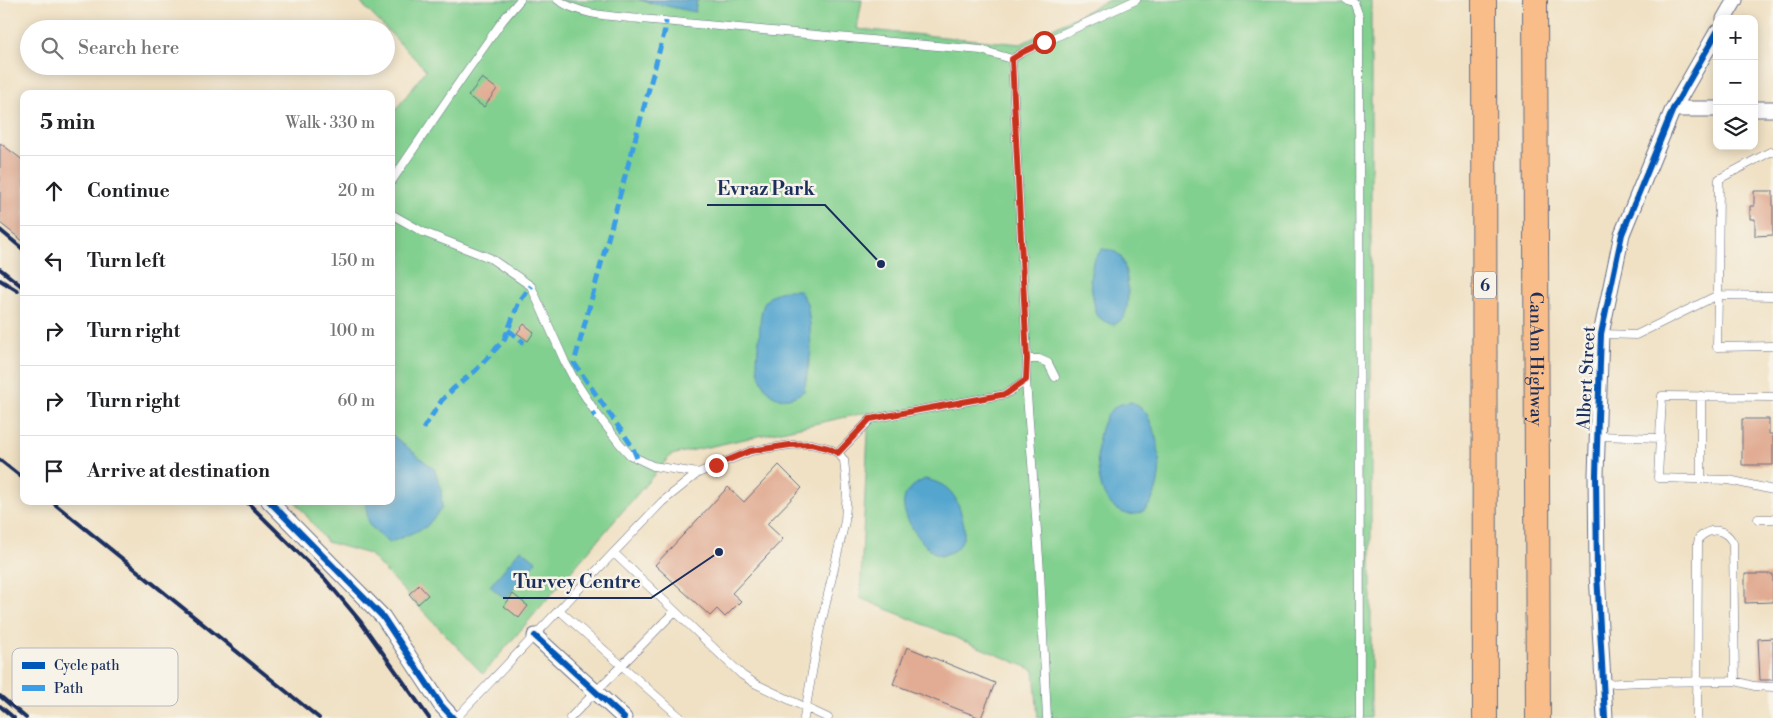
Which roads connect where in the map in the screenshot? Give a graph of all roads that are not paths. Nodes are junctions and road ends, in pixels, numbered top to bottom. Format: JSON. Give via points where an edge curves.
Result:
{"nodes":[{"id":1,"x":520,"y":0,"type":"edge"},
{"id":2,"x":558,"y":0,"type":"edge"},
{"id":3,"x":1136,"y":0,"type":"edge"},
{"id":4,"x":1347,"y":0,"type":"edge"},
{"id":5,"x":1484,"y":0,"type":"edge"},
{"id":6,"x":1535,"y":0,"type":"edge"},
{"id":7,"x":1735,"y":0,"type":"edge"},
{"id":8,"x":1726,"y":15,"type":"edge"},
{"id":9,"x":1713,"y":39,"type":"edge"},
{"id":10,"x":1012,"y":59,"type":"junction"},
{"id":11,"x":1673,"y":109,"type":"junction"},
{"id":12,"x":1713,"y":109,"type":"edge"},
{"id":13,"x":1758,"y":109,"type":"edge"},
{"id":14,"x":1773,"y":109,"type":"edge"},
{"id":15,"x":1773,"y":152,"type":"edge"},
{"id":16,"x":395,"y":176,"type":"edge"},
{"id":17,"x":395,"y":216,"type":"edge"},
{"id":18,"x":1718,"y":295,"type":"junction"},
{"id":19,"x":1773,"y":296,"type":"edge"},
{"id":20,"x":1601,"y":334,"type":"junction"},
{"id":21,"x":1773,"y":346,"type":"edge"},
{"id":22,"x":1027,"y":359,"type":"junction"},
{"id":23,"x":1055,"y":377,"type":"dead end"},
{"id":24,"x":1026,"y":380,"type":"junction"},
{"id":25,"x":1701,"y":396,"type":"junction"},
{"id":26,"x":1773,"y":397,"type":"edge"},
{"id":27,"x":1598,"y":436,"type":"junction"},
{"id":28,"x":1660,"y":438,"type":"junction"},
{"id":29,"x":838,"y":453,"type":"junction"},
{"id":30,"x":698,"y":473,"type":"junction"},
{"id":31,"x":1700,"y":479,"type":"junction"},
{"id":32,"x":1773,"y":490,"type":"edge"},
{"id":33,"x":273,"y":505,"type":"edge"},
{"id":34,"x":1758,"y":520,"type":"dead end"},
{"id":35,"x":1773,"y":520,"type":"edge"},
{"id":36,"x":614,"y":553,"type":"junction"},
{"id":37,"x":559,"y":610,"type":"junction"},
{"id":38,"x":675,"y":611,"type":"junction"},
{"id":39,"x":535,"y":636,"type":"junction"},
{"id":40,"x":622,"y":666,"type":"junction"},
{"id":41,"x":1698,"y":681,"type":"junction"},
{"id":42,"x":1735,"y":681,"type":"junction"},
{"id":43,"x":1602,"y":684,"type":"junction"},
{"id":44,"x":1773,"y":686,"type":"edge"},
{"id":45,"x":596,"y":692,"type":"junction"},
{"id":46,"x":806,"y":709,"type":"junction"},
{"id":47,"x":454,"y":718,"type":"edge"},
{"id":48,"x":570,"y":718,"type":"edge"},
{"id":49,"x":624,"y":718,"type":"edge"},
{"id":50,"x":681,"y":718,"type":"edge"},
{"id":51,"x":804,"y":718,"type":"edge"},
{"id":52,"x":828,"y":718,"type":"edge"},
{"id":53,"x":1047,"y":718,"type":"edge"},
{"id":54,"x":1360,"y":718,"type":"edge"},
{"id":55,"x":1485,"y":718,"type":"edge"},
{"id":56,"x":1538,"y":718,"type":"edge"},
{"id":57,"x":1605,"y":718,"type":"edge"},
{"id":58,"x":1697,"y":718,"type":"edge"}],
"edges":[{"from":1,"to":16,"type":"lane"},
{"from":2,"to":10,"type":"lane","via":[[588,13],[981,50]]},
{"from":3,"to":10,"type":"lane"},
{"from":4,"to":54,"type":"lane","via":[[1354,2],[1359,16]]},
{"from":5,"to":55,"type":"main road","number":"6"},
{"from":6,"to":56,"type":"main road","name":"CanAm Highway"},
{"from":7,"to":8,"type":"street"},
{"from":9,"to":11,"type":"street","name":"Albert Street"},
{"from":10,"to":22,"type":"lane"},
{"from":11,"to":12,"type":"street"},
{"from":11,"to":20,"type":"street","name":"Albert Street","via":[[1622,234]]},
{"from":13,"to":14,"type":"street"},
{"from":15,"to":18,"type":"lane","via":[[1718,179]]},
{"from":17,"to":30,"type":"lane","via":[[423,232],[490,258],[531,286],[564,362],[620,444],[630,455],[653,466]]},
{"from":18,"to":19,"type":"lane"},
{"from":18,"to":20,"type":"lane","via":[[1636,335]]},
{"from":18,"to":21,"type":"lane","via":[[1718,347]]},
{"from":20,"to":27,"type":"street","name":"Albert Street"},
{"from":22,"to":23,"type":"lane","via":[[1048,363]]},
{"from":22,"to":24,"type":"lane"},
{"from":24,"to":29,"type":"lane","via":[[1006,394],[870,419]]},
{"from":24,"to":53,"type":"lane"},
{"from":25,"to":26,"type":"lane"},
{"from":25,"to":28,"type":"lane","via":[[1662,396]]},
{"from":25,"to":31,"type":"lane"},
{"from":27,"to":28,"type":"lane"},
{"from":27,"to":43,"type":"street","name":"Albert Street","via":[[1597,573]]},
{"from":28,"to":31,"type":"lane","via":[[1658,478]]},
{"from":29,"to":30,"type":"lane","via":[[811,444],[790,445],[750,451]]},
{"from":29,"to":46,"type":"lane","via":[[844,460],[847,489],[844,521]]},
{"from":30,"to":36,"type":"lane","via":[[662,502]]},
{"from":31,"to":32,"type":"lane","via":[[1729,480]]},
{"from":33,"to":47,"type":"street","via":[[383,617],[441,705]]},
{"from":34,"to":35,"type":"lane"},
{"from":36,"to":37,"type":"lane"},
{"from":36,"to":38,"type":"lane"},
{"from":37,"to":39,"type":"lane"},
{"from":37,"to":40,"type":"lane"},
{"from":38,"to":40,"type":"lane"},
{"from":38,"to":46,"type":"lane","via":[[742,675]]},
{"from":39,"to":45,"type":"street"},
{"from":39,"to":47,"type":"lane"},
{"from":40,"to":45,"type":"lane"},
{"from":40,"to":50,"type":"lane"},
{"from":41,"to":42,"type":"lane"},
{"from":41,"to":42,"type":"lane","via":[[1698,543],[1704,533],[1716,530],[1725,533],[1733,543]]},
{"from":41,"to":43,"type":"lane"},
{"from":41,"to":58,"type":"lane"},
{"from":42,"to":44,"type":"lane"},
{"from":43,"to":57,"type":"street","name":"Albert Street"},
{"from":45,"to":48,"type":"lane"},
{"from":45,"to":49,"type":"street"},
{"from":46,"to":51,"type":"lane"},
{"from":46,"to":52,"type":"lane"}]}
